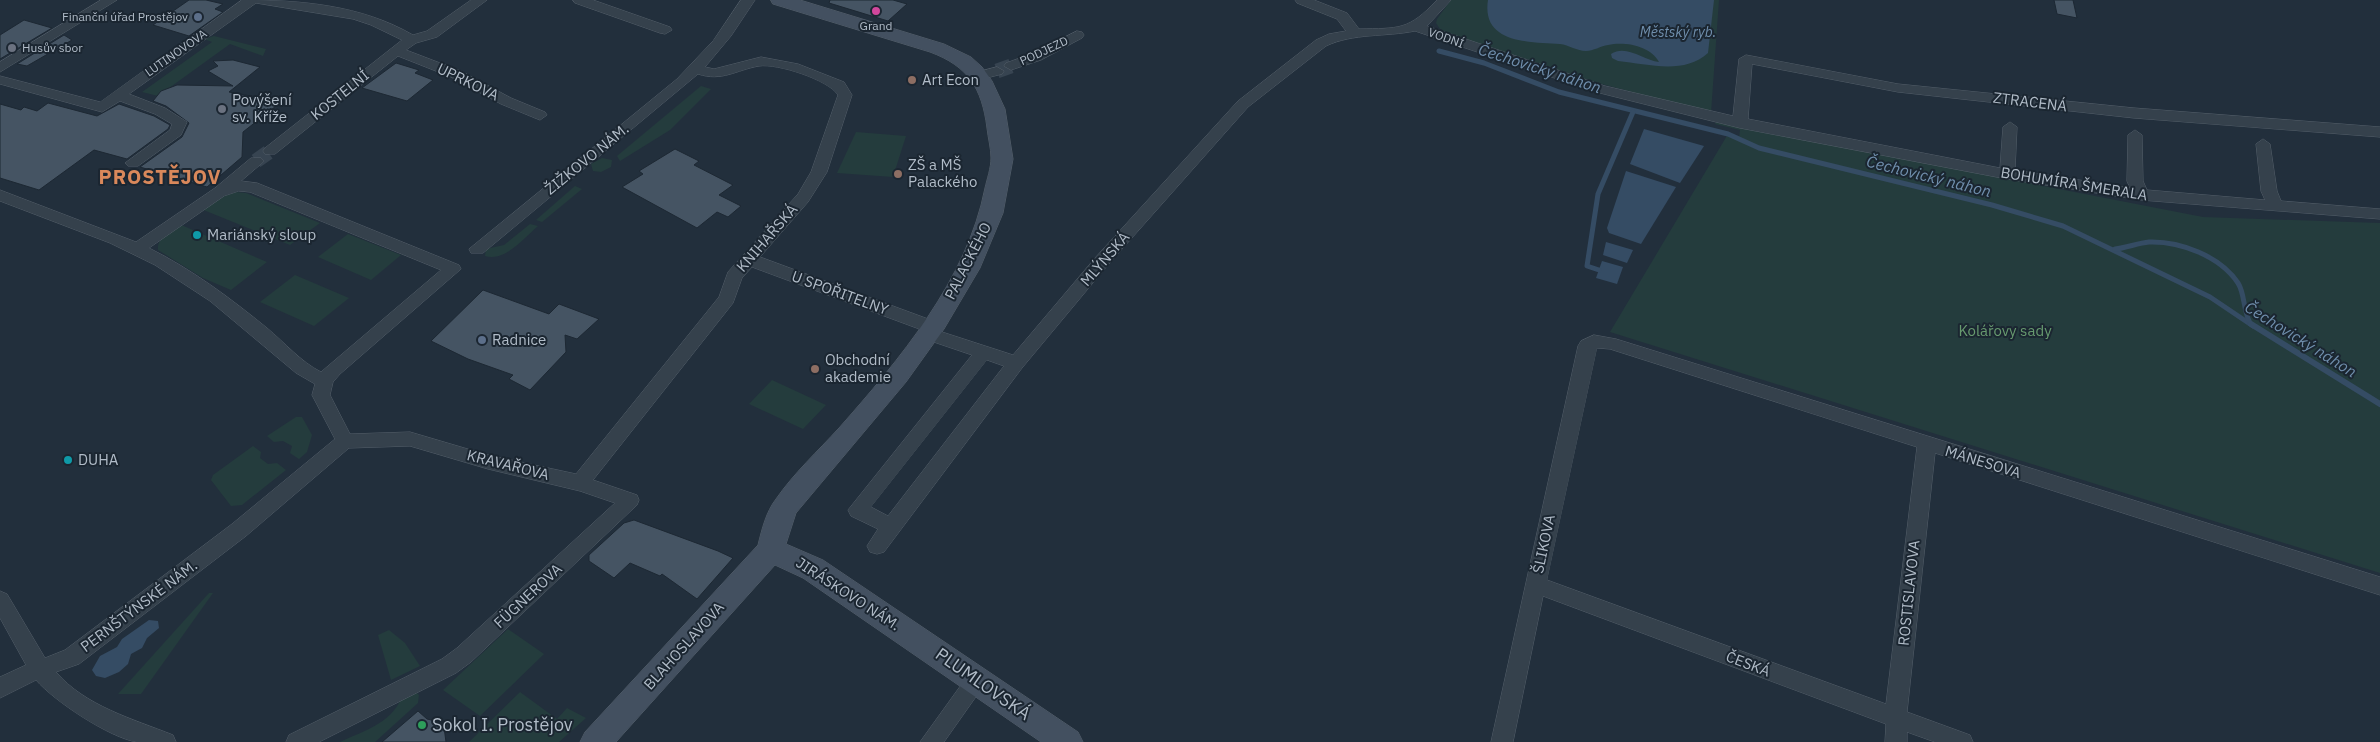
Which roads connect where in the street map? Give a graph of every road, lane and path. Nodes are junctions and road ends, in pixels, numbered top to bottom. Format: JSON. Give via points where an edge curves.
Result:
{"nodes":[{"id":1,"x":110,"y":0,"type":"edge"},
{"id":2,"x":480,"y":0,"type":"edge"},
{"id":3,"x":580,"y":0,"type":"edge"},
{"id":4,"x":748,"y":0,"type":"edge"},
{"id":5,"x":780,"y":0,"type":"edge"},
{"id":6,"x":1302,"y":0,"type":"edge"},
{"id":7,"x":1444,"y":0,"type":"edge"},
{"id":8,"x":256,"y":1,"type":"edge"},
{"id":9,"x":1416,"y":27,"type":"junction"},
{"id":10,"x":666,"y":30,"type":"dead end"},
{"id":11,"x":1355,"y":33,"type":"junction"},
{"id":12,"x":1077,"y":35,"type":"dead end"},
{"id":13,"x":411,"y":40,"type":"junction"},
{"id":14,"x":396,"y":51,"type":"junction"},
{"id":15,"x":1012,"y":66,"type":"tunnel mouth"},
{"id":16,"x":0,"y":68,"type":"edge"},
{"id":17,"x":696,"y":68,"type":"junction"},
{"id":18,"x":0,"y":80,"type":"edge"},
{"id":19,"x":117,"y":95,"type":"junction"},
{"id":20,"x":540,"y":115,"type":"dead end"},
{"id":21,"x":1713,"y":117,"type":"joint"},
{"id":22,"x":1740,"y":123,"type":"junction"},
{"id":23,"x":2010,"y":127,"type":"dead end"},
{"id":24,"x":2380,"y":132,"type":"edge"},
{"id":25,"x":2135,"y":136,"type":"dead end"},
{"id":26,"x":2262,"y":144,"type":"dead end"},
{"id":27,"x":270,"y":151,"type":"tunnel mouth"},
{"id":28,"x":256,"y":161,"type":"tunnel mouth"},
{"id":29,"x":133,"y":163,"type":"dead end"},
{"id":30,"x":2007,"y":174,"type":"junction"},
{"id":31,"x":219,"y":192,"type":"junction"},
{"id":32,"x":0,"y":195,"type":"edge"},
{"id":33,"x":2141,"y":195,"type":"junction"},
{"id":34,"x":2276,"y":206,"type":"junction"},
{"id":35,"x":2380,"y":214,"type":"edge"},
{"id":36,"x":138,"y":248,"type":"junction"},
{"id":37,"x":477,"y":249,"type":"dead end"},
{"id":38,"x":748,"y":259,"type":"junction"},
{"id":39,"x":930,"y":330,"type":"junction"},
{"id":40,"x":1586,"y":346,"type":"joint"},
{"id":41,"x":984,"y":352,"type":"junction"},
{"id":42,"x":1016,"y":363,"type":"junction"},
{"id":43,"x":324,"y":380,"type":"junction"},
{"id":44,"x":345,"y":441,"type":"junction"},
{"id":45,"x":1927,"y":444,"type":"junction"},
{"id":46,"x":580,"y":483,"type":"junction"},
{"id":47,"x":630,"y":500,"type":"joint"},
{"id":48,"x":891,"y":526,"type":"junction"},
{"id":49,"x":877,"y":546,"type":"dead end"},
{"id":50,"x":771,"y":550,"type":"junction"},
{"id":51,"x":1535,"y":584,"type":"junction"},
{"id":52,"x":2380,"y":586,"type":"edge"},
{"id":53,"x":0,"y":600,"type":"edge"},
{"id":54,"x":924,"y":643,"type":"joint"},
{"id":55,"x":41,"y":670,"type":"junction"},
{"id":56,"x":976,"y":680,"type":"junction"},
{"id":57,"x":0,"y":688,"type":"edge"},
{"id":58,"x":1897,"y":719,"type":"junction"},
{"id":59,"x":165,"y":742,"type":"edge"},
{"id":60,"x":297,"y":742,"type":"edge"},
{"id":61,"x":596,"y":742,"type":"edge"},
{"id":62,"x":931,"y":742,"type":"edge"},
{"id":63,"x":1068,"y":742,"type":"edge"},
{"id":64,"x":1502,"y":742,"type":"edge"},
{"id":65,"x":1896,"y":742,"type":"edge"},
{"id":66,"x":1962,"y":742,"type":"edge"}],
"edges":[{"from":1,"to":16,"type":"street"},
{"from":2,"to":13,"type":"street","name":"KOSTELNÍ","via":[[432,34]]},
{"from":3,"to":10,"type":"street"},
{"from":4,"to":17,"type":"street","name":"ŽIŽKOVO NÁM."},
{"from":5,"to":39,"type":"main road","name":"PALACKÉHO","via":[[951,54],[988,73],[986,88],[999,124],[1000,182],[984,234]]},
{"from":6,"to":11,"type":"street","via":[[1342,16]]},
{"from":7,"to":9,"type":"street"},
{"from":8,"to":13,"type":"street","via":[[356,14],[393,28]]},
{"from":8,"to":19,"type":"street","name":"LUTINOVOVA"},
{"from":9,"to":11,"type":"street","name":"VODNÍ"},
{"from":9,"to":21,"type":"street","name":"VODNÍ","via":[[1592,87]]},
{"from":11,"to":42,"type":"street","name":"MLÝNSKÁ","via":[[1321,43],[1243,104],[1107,255]]},
{"from":12,"to":15,"type":"street","name":"PODJEZD"},
{"from":13,"to":14,"type":"street","name":"KOSTELNÍ"},
{"from":14,"to":20,"type":"street","name":"UPRKOVA","via":[[456,74]]},
{"from":14,"to":27,"type":"street","name":"KOSTELNÍ"},
{"from":17,"to":37,"type":"street","name":"ŽIŽKOVO NÁM."},
{"from":17,"to":38,"type":"street","name":"KNIHAŘSKÁ","via":[[713,74],[761,61],[798,68],[828,79],[845,95],[819,172],[803,198]]},
{"from":18,"to":19,"type":"street","name":"LUTINOVOVA","via":[[102,107]]},
{"from":19,"to":29,"type":"street","via":[[180,122],[176,132]]},
{"from":21,"to":22,"type":"street","name":"BOHUMÍRA ŠMERALA"},
{"from":22,"to":24,"type":"street","name":"ZTRACENÁ","via":[[1746,59],[1898,88],[2134,113]]},
{"from":22,"to":30,"type":"street","name":"BOHUMÍRA ŠMERALA"},
{"from":23,"to":30,"type":"street"},
{"from":25,"to":33,"type":"street","via":[[2135,181]]},
{"from":26,"to":34,"type":"street","via":[[2269,191]]},
{"from":28,"to":31,"type":"street"},
{"from":30,"to":33,"type":"street","name":"BOHUMÍRA ŠMERALA"},
{"from":31,"to":36,"type":"street"},
{"from":31,"to":43,"type":"street","via":[[239,186],[252,187],[453,269]]},
{"from":32,"to":36,"type":"street"},
{"from":33,"to":34,"type":"street","name":"BOHUMÍRA ŠMERALA"},
{"from":34,"to":35,"type":"street","name":"BOHUMÍRA ŠMERALA"},
{"from":36,"to":43,"type":"street","via":[[197,283],[306,372]]},
{"from":38,"to":39,"type":"street","name":"U SPOŘITELNY"},
{"from":38,"to":46,"type":"street","name":"KNIHAŘSKÁ","via":[[734,276],[727,299]]},
{"from":39,"to":41,"type":"street","name":"U SPOŘITELNY"},
{"from":39,"to":50,"type":"main road","name":"PALACKÉHO","via":[[905,367],[786,508]]},
{"from":40,"to":45,"type":"street","name":"MÁNESOVA","via":[[1594,341],[1610,343]]},
{"from":40,"to":51,"type":"street","name":"ŠLIKOVA"},
{"from":41,"to":42,"type":"street","name":"U SPOŘITELNY"},
{"from":41,"to":48,"type":"street","via":[[858,510]]},
{"from":42,"to":48,"type":"street","name":"MLÝNSKÁ"},
{"from":43,"to":44,"type":"street","via":[[321,395]]},
{"from":44,"to":46,"type":"street","name":"KRAVAŘOVA","via":[[410,439],[488,462]]},
{"from":44,"to":55,"type":"street","name":"PERNŠTÝNSKÉ NÁM.","via":[[239,530],[72,657]]},
{"from":45,"to":52,"type":"street","name":"MÁNESOVA"},
{"from":45,"to":58,"type":"street","name":"ROSTISLAVOVA"},
{"from":46,"to":47,"type":"street","name":"KRAVAŘOVA"},
{"from":47,"to":60,"type":"street","name":"FÜGNEROVA","via":[[464,656],[420,682]]},
{"from":48,"to":49,"type":"street","name":"MLÝNSKÁ"},
{"from":50,"to":54,"type":"main road","name":"JIRÁSKOVO NÁM.","via":[[813,569]]},
{"from":50,"to":61,"type":"main road","name":"BLAHOSLAVOVA"},
{"from":51,"to":58,"type":"street","name":"ČESKÁ"},
{"from":51,"to":64,"type":"street","name":"ŠLIKOVA"},
{"from":53,"to":55,"type":"street"},
{"from":54,"to":56,"type":"main road","name":"PLUMLOVSKÁ"},
{"from":55,"to":57,"type":"street","name":"PERNŠTÝNSKÉ NÁM.","via":[[16,678]]},
{"from":55,"to":59,"type":"street","via":[[56,686],[103,718]]},
{"from":56,"to":62,"type":"street"},
{"from":56,"to":63,"type":"main road","name":"PLUMLOVSKÁ"},
{"from":58,"to":65,"type":"street","name":"ROSTISLAVOVA"},
{"from":58,"to":66,"type":"street","name":"ČESKÁ"}]}
